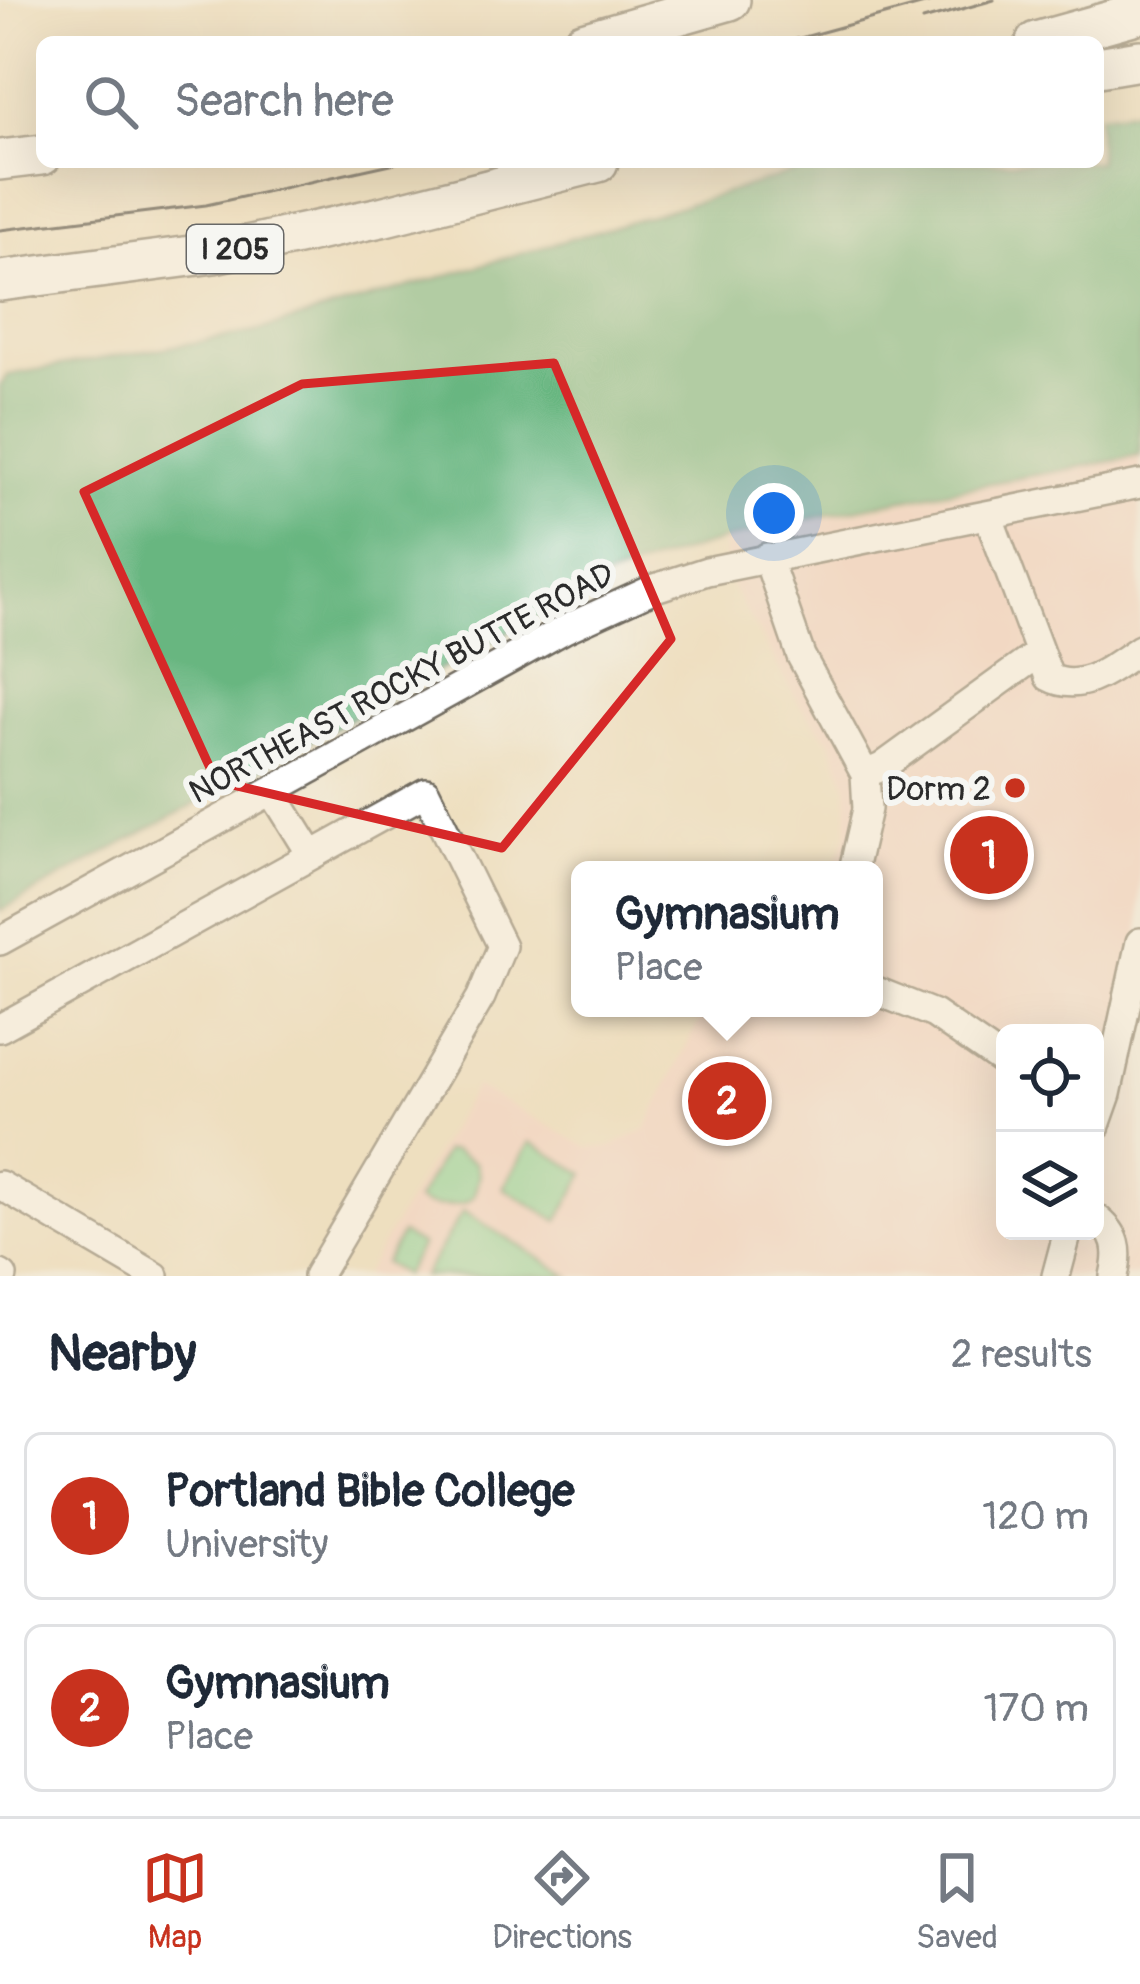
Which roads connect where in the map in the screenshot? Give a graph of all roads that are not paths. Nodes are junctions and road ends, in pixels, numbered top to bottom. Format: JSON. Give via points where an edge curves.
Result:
{"nodes":[{"id":1,"x":730,"y":0,"type":"edge"},
{"id":2,"x":1140,"y":13,"type":"edge"},
{"id":3,"x":604,"y":36,"type":"edge"},
{"id":4,"x":1058,"y":36,"type":"edge"},
{"id":5,"x":1140,"y":60,"type":"edge"},
{"id":6,"x":1104,"y":66,"type":"edge"},
{"id":7,"x":36,"y":156,"type":"edge"},
{"id":8,"x":0,"y":160,"type":"edge"},
{"id":9,"x":574,"y":168,"type":"edge"},
{"id":10,"x":0,"y":281,"type":"edge"},
{"id":11,"x":1140,"y":484,"type":"edge"},
{"id":12,"x":988,"y":514,"type":"junction"},
{"id":13,"x":766,"y":557,"type":"junction"},
{"id":14,"x":1140,"y":649,"type":"edge"},
{"id":15,"x":1038,"y":655,"type":"junction"},
{"id":16,"x":865,"y":774,"type":"junction"},
{"id":17,"x":272,"y":791,"type":"junction"},
{"id":18,"x":311,"y":854,"type":"junction"},
{"id":19,"x":855,"y":861,"type":"edge"},
{"id":20,"x":0,"y":941,"type":"edge"},
{"id":21,"x":1140,"y":942,"type":"edge"},
{"id":22,"x":883,"y":994,"type":"edge"},
{"id":23,"x":0,"y":1028,"type":"edge"},
{"id":24,"x":996,"y":1057,"type":"edge"},
{"id":25,"x":1104,"y":1102,"type":"edge"},
{"id":26,"x":0,"y":1185,"type":"edge"},
{"id":27,"x":1104,"y":1226,"type":"edge"},
{"id":28,"x":1066,"y":1240,"type":"edge"},
{"id":29,"x":155,"y":1276,"type":"edge"},
{"id":30,"x":317,"y":1276,"type":"edge"},
{"id":31,"x":1056,"y":1276,"type":"edge"},
{"id":32,"x":1114,"y":1276,"type":"edge"}],
"edges":[{"from":1,"to":3,"type":"highway"},
{"from":2,"to":4,"type":"highway"},
{"from":5,"to":6,"type":"highway"},
{"from":7,"to":8,"type":"highway"},
{"from":9,"to":10,"type":"highway","number":"I 205","via":[[214,253]]},
{"from":11,"to":12,"type":"street","name":"NORTHEAST ROCKY BUTTE ROAD"},
{"from":12,"to":13,"type":"street","name":"NORTHEAST ROCKY BUTTE ROAD"},
{"from":12,"to":15,"type":"street"},
{"from":13,"to":16,"type":"street","via":[[801,656]]},
{"from":13,"to":17,"type":"street","name":"NORTHEAST ROCKY BUTTE ROAD","via":[[690,576],[598,613]]},
{"from":14,"to":15,"type":"street","via":[[1070,685],[1049,677]]},
{"from":15,"to":16,"type":"street"},
{"from":16,"to":19,"type":"street"},
{"from":17,"to":18,"type":"street"},
{"from":17,"to":20,"type":"street","name":"NORTHEAST ROCKY BUTTE ROAD"},
{"from":18,"to":23,"type":"street"},
{"from":18,"to":30,"type":"street","via":[[426,792],[502,946],[481,997]]},
{"from":21,"to":25,"type":"street"},
{"from":22,"to":24,"type":"street","via":[[934,1014]]},
{"from":26,"to":29,"type":"street"},
{"from":27,"to":32,"type":"street","via":[[1119,1251]]},
{"from":28,"to":31,"type":"street"}]}
